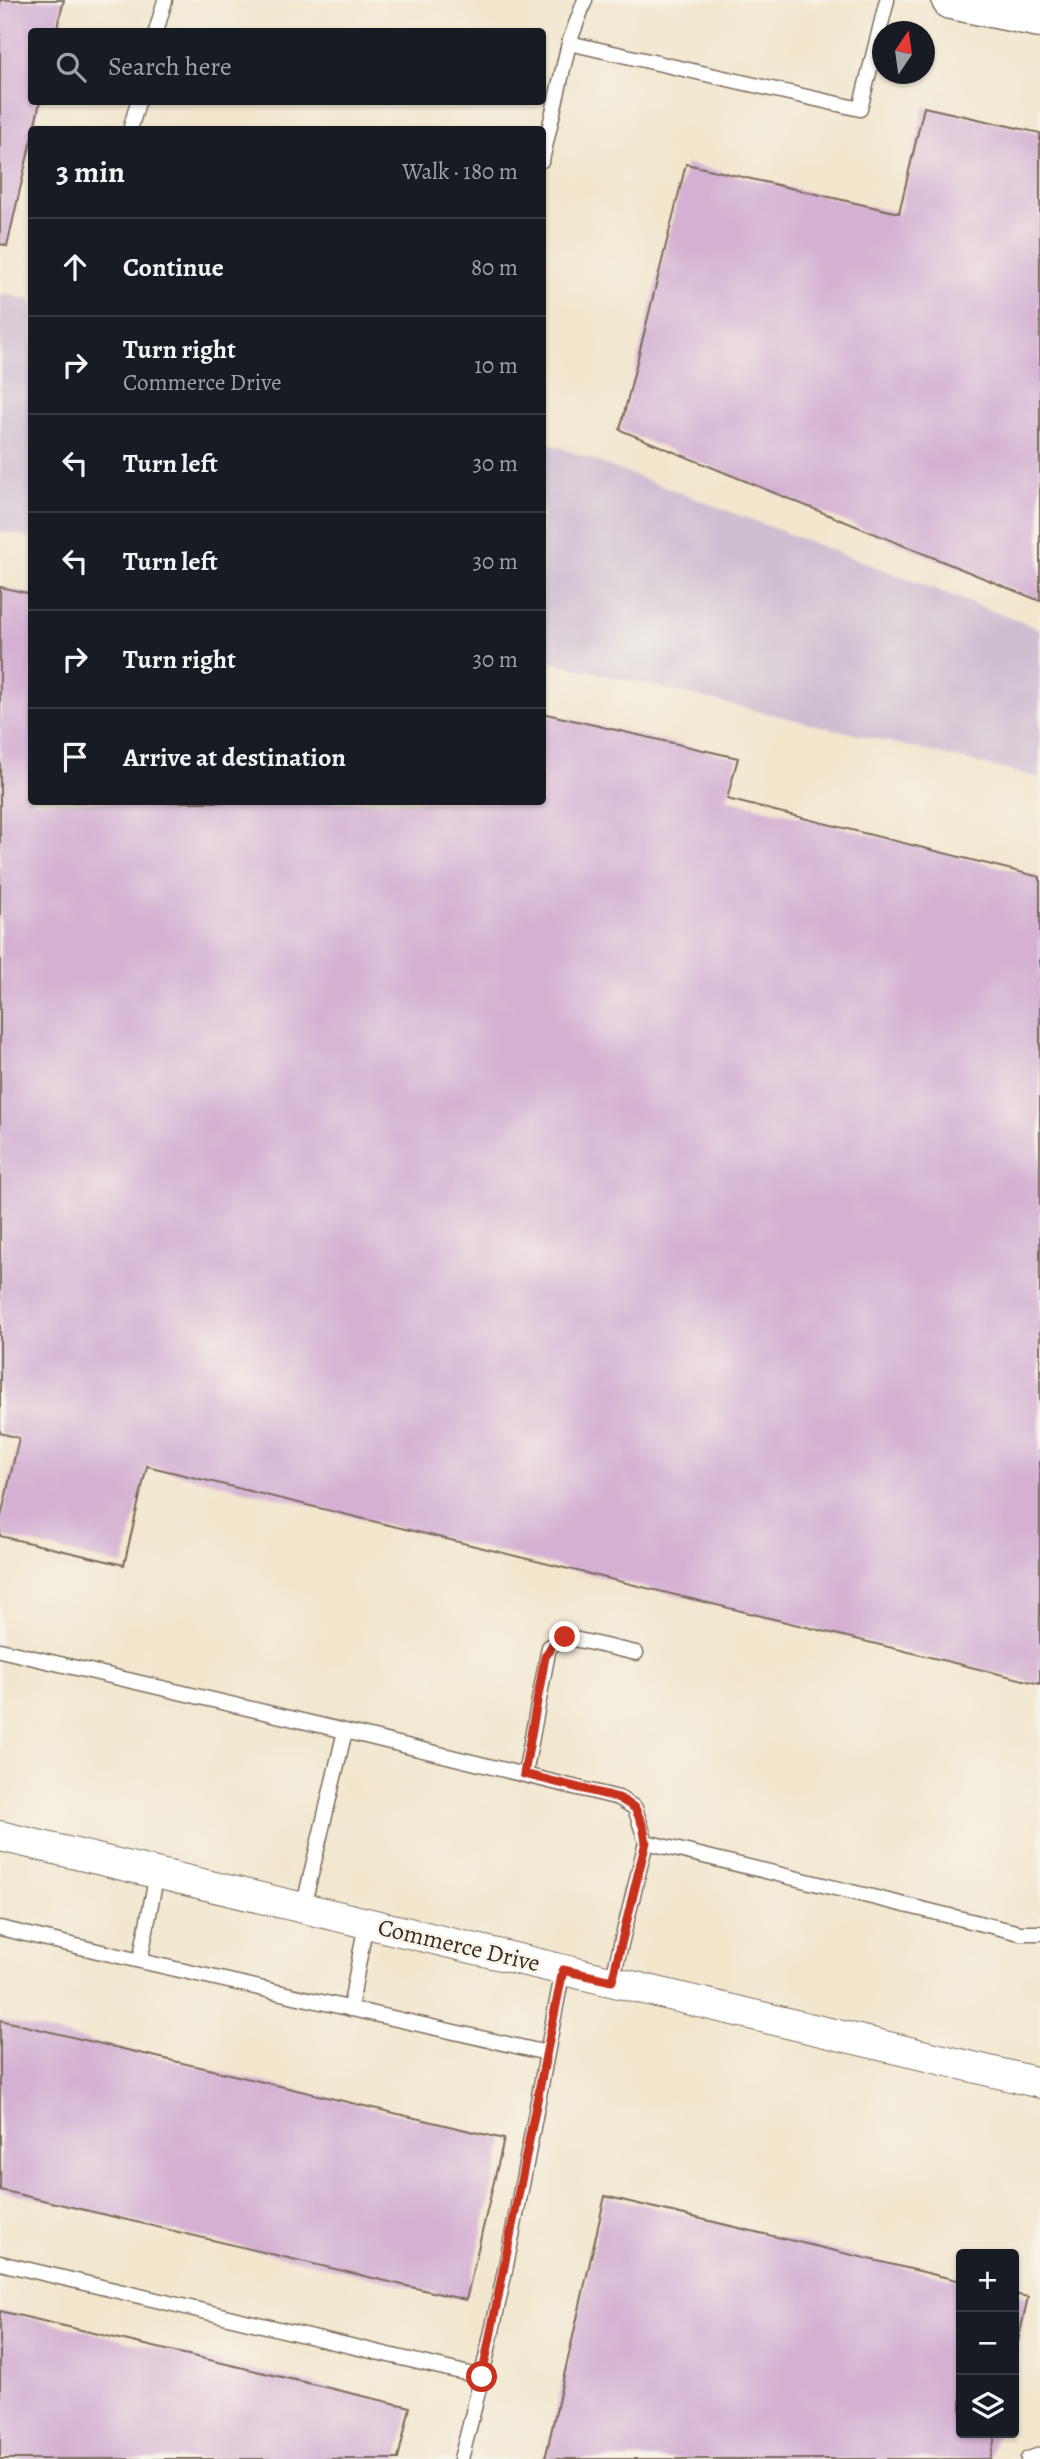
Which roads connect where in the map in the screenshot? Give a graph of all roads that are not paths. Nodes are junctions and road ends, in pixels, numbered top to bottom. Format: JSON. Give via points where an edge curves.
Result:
{"nodes":[{"id":1,"x":165,"y":0,"type":"edge"},
{"id":2,"x":585,"y":0,"type":"edge"},
{"id":3,"x":887,"y":0,"type":"edge"},
{"id":4,"x":951,"y":0,"type":"edge"},
{"id":5,"x":1040,"y":18,"type":"edge"},
{"id":6,"x":157,"y":28,"type":"edge"},
{"id":7,"x":569,"y":43,"type":"junction"},
{"id":8,"x":137,"y":105,"type":"edge"},
{"id":9,"x":131,"y":126,"type":"edge"},
{"id":10,"x":546,"y":143,"type":"edge"},
{"id":11,"x":0,"y":1650,"type":"edge"},
{"id":12,"x":636,"y":1653,"type":"dead end"},
{"id":13,"x":345,"y":1731,"type":"junction"},
{"id":14,"x":524,"y":1774,"type":"junction"},
{"id":15,"x":0,"y":1836,"type":"edge"},
{"id":16,"x":646,"y":1842,"type":"junction"},
{"id":17,"x":157,"y":1873,"type":"junction"},
{"id":18,"x":303,"y":1908,"type":"junction"},
{"id":19,"x":366,"y":1923,"type":"junction"},
{"id":20,"x":0,"y":1928,"type":"edge"},
{"id":21,"x":1040,"y":1933,"type":"edge"},
{"id":22,"x":140,"y":1961,"type":"junction"},
{"id":23,"x":563,"y":1970,"type":"junction"},
{"id":24,"x":612,"y":1981,"type":"junction"},
{"id":25,"x":350,"y":2009,"type":"junction"},
{"id":26,"x":547,"y":2053,"type":"junction"},
{"id":27,"x":1040,"y":2083,"type":"edge"},
{"id":28,"x":0,"y":2263,"type":"edge"},
{"id":29,"x":482,"y":2377,"type":"junction"},
{"id":30,"x":1040,"y":2455,"type":"edge"},
{"id":31,"x":461,"y":2459,"type":"edge"},
{"id":32,"x":1028,"y":2459,"type":"edge"}],
"edges":[{"from":1,"to":6,"type":"lane"},
{"from":2,"to":7,"type":"lane"},
{"from":3,"to":7,"type":"lane","via":[[860,109]]},
{"from":4,"to":5,"type":"main road"},
{"from":7,"to":10,"type":"lane"},
{"from":8,"to":9,"type":"lane"},
{"from":11,"to":13,"type":"lane"},
{"from":12,"to":14,"type":"lane","via":[[565,1637],[549,1647]]},
{"from":13,"to":14,"type":"lane"},
{"from":13,"to":18,"type":"lane"},
{"from":14,"to":16,"type":"lane","via":[[619,1798],[635,1808]]},
{"from":15,"to":17,"type":"street","name":"Commerce Drive"},
{"from":16,"to":21,"type":"lane","via":[[1020,1933]]},
{"from":16,"to":24,"type":"lane"},
{"from":17,"to":18,"type":"street","name":"Commerce Drive"},
{"from":17,"to":22,"type":"lane"},
{"from":18,"to":19,"type":"street","name":"Commerce Drive"},
{"from":19,"to":23,"type":"street","name":"Commerce Drive"},
{"from":19,"to":25,"type":"lane"},
{"from":20,"to":22,"type":"lane"},
{"from":22,"to":25,"type":"lane"},
{"from":23,"to":24,"type":"street","name":"Commerce Drive"},
{"from":23,"to":26,"type":"lane"},
{"from":24,"to":27,"type":"street","name":"Commerce Drive"},
{"from":25,"to":26,"type":"lane"},
{"from":26,"to":29,"type":"lane"},
{"from":28,"to":29,"type":"lane"},
{"from":29,"to":31,"type":"lane"},
{"from":30,"to":32,"type":"lane"}]}
